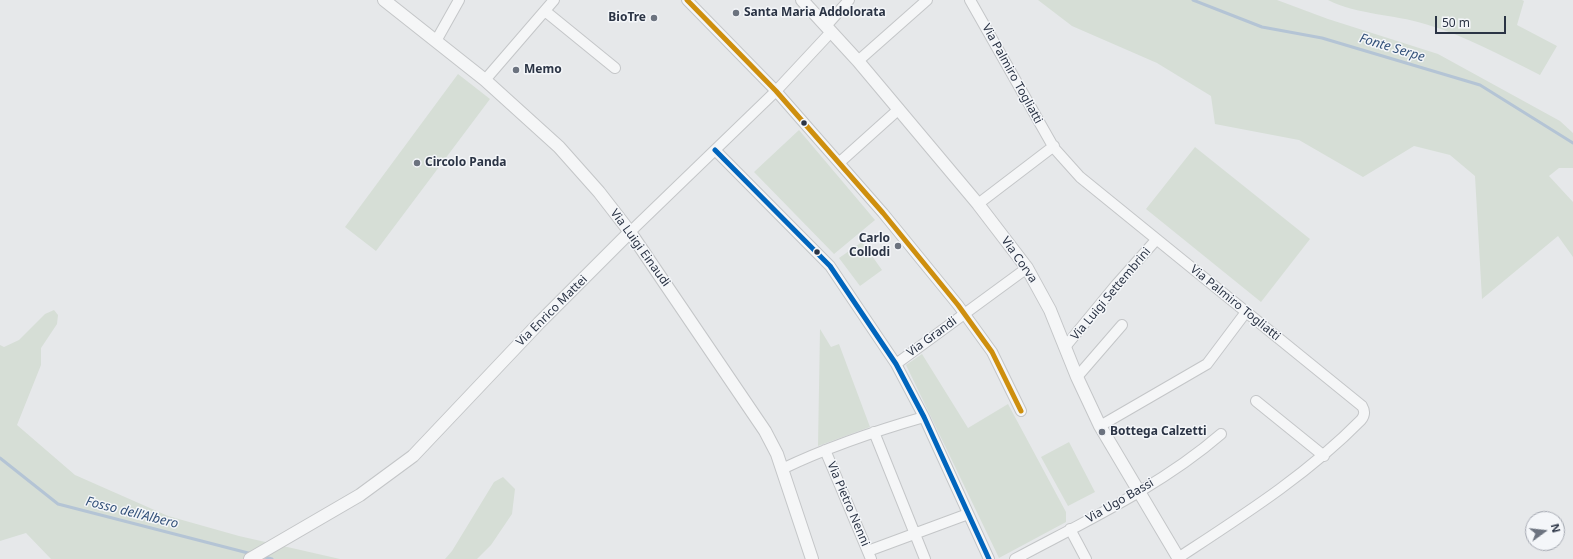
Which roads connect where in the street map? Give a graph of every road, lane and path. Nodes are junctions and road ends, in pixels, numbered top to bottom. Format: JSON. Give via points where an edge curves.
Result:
{"nodes":[{"id":1,"x":384,"y":0,"type":"edge"},
{"id":2,"x":459,"y":0,"type":"edge"},
{"id":3,"x":554,"y":0,"type":"edge"},
{"id":4,"x":687,"y":0,"type":"edge"},
{"id":5,"x":802,"y":0,"type":"edge"},
{"id":6,"x":849,"y":0,"type":"edge"},
{"id":7,"x":927,"y":0,"type":"edge"},
{"id":8,"x":970,"y":0,"type":"edge"},
{"id":9,"x":545,"y":11,"type":"junction"},
{"id":10,"x":829,"y":29,"type":"junction"},
{"id":11,"x":436,"y":41,"type":"junction"},
{"id":12,"x":858,"y":61,"type":"junction"},
{"id":13,"x":615,"y":68,"type":"dead end"},
{"id":14,"x":485,"y":80,"type":"junction"},
{"id":15,"x":776,"y":91,"type":"junction"},
{"id":16,"x":899,"y":109,"type":"junction"},
{"id":17,"x":1054,"y":146,"type":"junction"},
{"id":18,"x":715,"y":150,"type":"junction"},
{"id":19,"x":840,"y":162,"type":"junction"},
{"id":20,"x":978,"y":204,"type":"junction"},
{"id":21,"x":630,"y":232,"type":"junction"},
{"id":22,"x":1156,"y":240,"type":"junction"},
{"id":23,"x":1026,"y":268,"type":"junction"},
{"id":24,"x":1246,"y":312,"type":"junction"},
{"id":25,"x":965,"y":313,"type":"junction"},
{"id":26,"x":1122,"y":325,"type":"dead end"},
{"id":27,"x":1065,"y":347,"type":"junction"},
{"id":28,"x":896,"y":364,"type":"junction"},
{"id":29,"x":1077,"y":377,"type":"junction"},
{"id":30,"x":1256,"y":401,"type":"dead end"},
{"id":31,"x":1022,"y":410,"type":"dead end"},
{"id":32,"x":924,"y":417,"type":"junction"},
{"id":33,"x":1100,"y":426,"type":"junction"},
{"id":34,"x":874,"y":432,"type":"junction"},
{"id":35,"x":1220,"y":434,"type":"dead end"},
{"id":36,"x":826,"y":450,"type":"junction"},
{"id":37,"x":1324,"y":456,"type":"junction"},
{"id":38,"x":782,"y":469,"type":"junction"},
{"id":39,"x":1140,"y":491,"type":"junction"},
{"id":40,"x":968,"y":514,"type":"junction"},
{"id":41,"x":1070,"y":529,"type":"junction"},
{"id":42,"x":915,"y":534,"type":"junction"},
{"id":43,"x":870,"y":555,"type":"edge"},
{"id":44,"x":1179,"y":558,"type":"edge"},
{"id":45,"x":250,"y":559,"type":"edge"},
{"id":46,"x":812,"y":559,"type":"edge"},
{"id":47,"x":925,"y":559,"type":"edge"},
{"id":48,"x":988,"y":559,"type":"edge"},
{"id":49,"x":1015,"y":559,"type":"edge"},
{"id":50,"x":1086,"y":559,"type":"edge"}],
"edges":[{"from":1,"to":11,"type":"street","name":"Via Luigi Einaudi"},
{"from":2,"to":11,"type":"street"},
{"from":3,"to":9,"type":"street"},
{"from":4,"to":15,"type":"street"},
{"from":5,"to":10,"type":"street","name":"Via Corva"},
{"from":6,"to":10,"type":"street","name":"Via Enrico Mattei"},
{"from":7,"to":12,"type":"street"},
{"from":8,"to":17,"type":"street","name":"Via Palmiro Togliatti"},
{"from":9,"to":13,"type":"street"},
{"from":9,"to":14,"type":"street"},
{"from":10,"to":12,"type":"street","name":"Via Corva"},
{"from":10,"to":15,"type":"street","name":"Via Enrico Mattei"},
{"from":11,"to":14,"type":"street","name":"Via Luigi Einaudi"},
{"from":12,"to":16,"type":"street","name":"Via Corva"},
{"from":14,"to":21,"type":"street","name":"Via Luigi Einaudi","via":[[554,141]]},
{"from":15,"to":18,"type":"street","name":"Via Enrico Mattei"},
{"from":15,"to":19,"type":"street"},
{"from":16,"to":19,"type":"street"},
{"from":16,"to":20,"type":"street","name":"Via Corva"},
{"from":17,"to":20,"type":"street"},
{"from":17,"to":22,"type":"street","name":"Via Palmiro Togliatti","via":[[1080,177]]},
{"from":18,"to":21,"type":"street","name":"Via Enrico Mattei"},
{"from":18,"to":28,"type":"street","via":[[830,266]]},
{"from":19,"to":25,"type":"street"},
{"from":20,"to":23,"type":"street","name":"Via Corva"},
{"from":21,"to":38,"type":"street","name":"Via Luigi Einaudi","via":[[765,431]]},
{"from":21,"to":45,"type":"street","name":"Via Enrico Mattei","via":[[539,323],[413,456],[360,495]]},
{"from":22,"to":24,"type":"street","name":"Via Palmiro Togliatti"},
{"from":22,"to":27,"type":"street","name":"Via Luigi Settembrini"},
{"from":23,"to":25,"type":"street","name":"Via Grandi"},
{"from":23,"to":27,"type":"street","name":"Via Corva","via":[[1050,310]]},
{"from":24,"to":33,"type":"street","via":[[1207,364]]},
{"from":24,"to":37,"type":"street","name":"Via Palmiro Togliatti","via":[[1362,406],[1364,414],[1361,420]]},
{"from":25,"to":28,"type":"street","name":"Via Grandi"},
{"from":25,"to":31,"type":"street","via":[[992,352]]},
{"from":26,"to":29,"type":"street"},
{"from":27,"to":29,"type":"street","name":"Via Corva"},
{"from":28,"to":32,"type":"street"},
{"from":29,"to":33,"type":"street","name":"Via Corva"},
{"from":30,"to":37,"type":"street"},
{"from":32,"to":34,"type":"street"},
{"from":32,"to":40,"type":"street"},
{"from":33,"to":39,"type":"street","name":"Via Corva"},
{"from":34,"to":36,"type":"street"},
{"from":34,"to":42,"type":"street"},
{"from":35,"to":39,"type":"street","name":"Via Ugo Bassi","via":[[1203,450]]},
{"from":36,"to":38,"type":"street"},
{"from":36,"to":43,"type":"street","name":"Via Pietro Nenni"},
{"from":37,"to":44,"type":"street","name":"Via Palmiro Togliatti","via":[[1253,509]]},
{"from":38,"to":46,"type":"street","name":"Via Luigi Einaudi"},
{"from":39,"to":41,"type":"street","name":"Via Ugo Bassi"},
{"from":39,"to":44,"type":"street","name":"Via Corva"},
{"from":40,"to":42,"type":"street"},
{"from":40,"to":48,"type":"street"},
{"from":41,"to":49,"type":"street","name":"Via Ugo Bassi"},
{"from":41,"to":50,"type":"street"},
{"from":42,"to":43,"type":"street"},
{"from":42,"to":47,"type":"street"}]}
